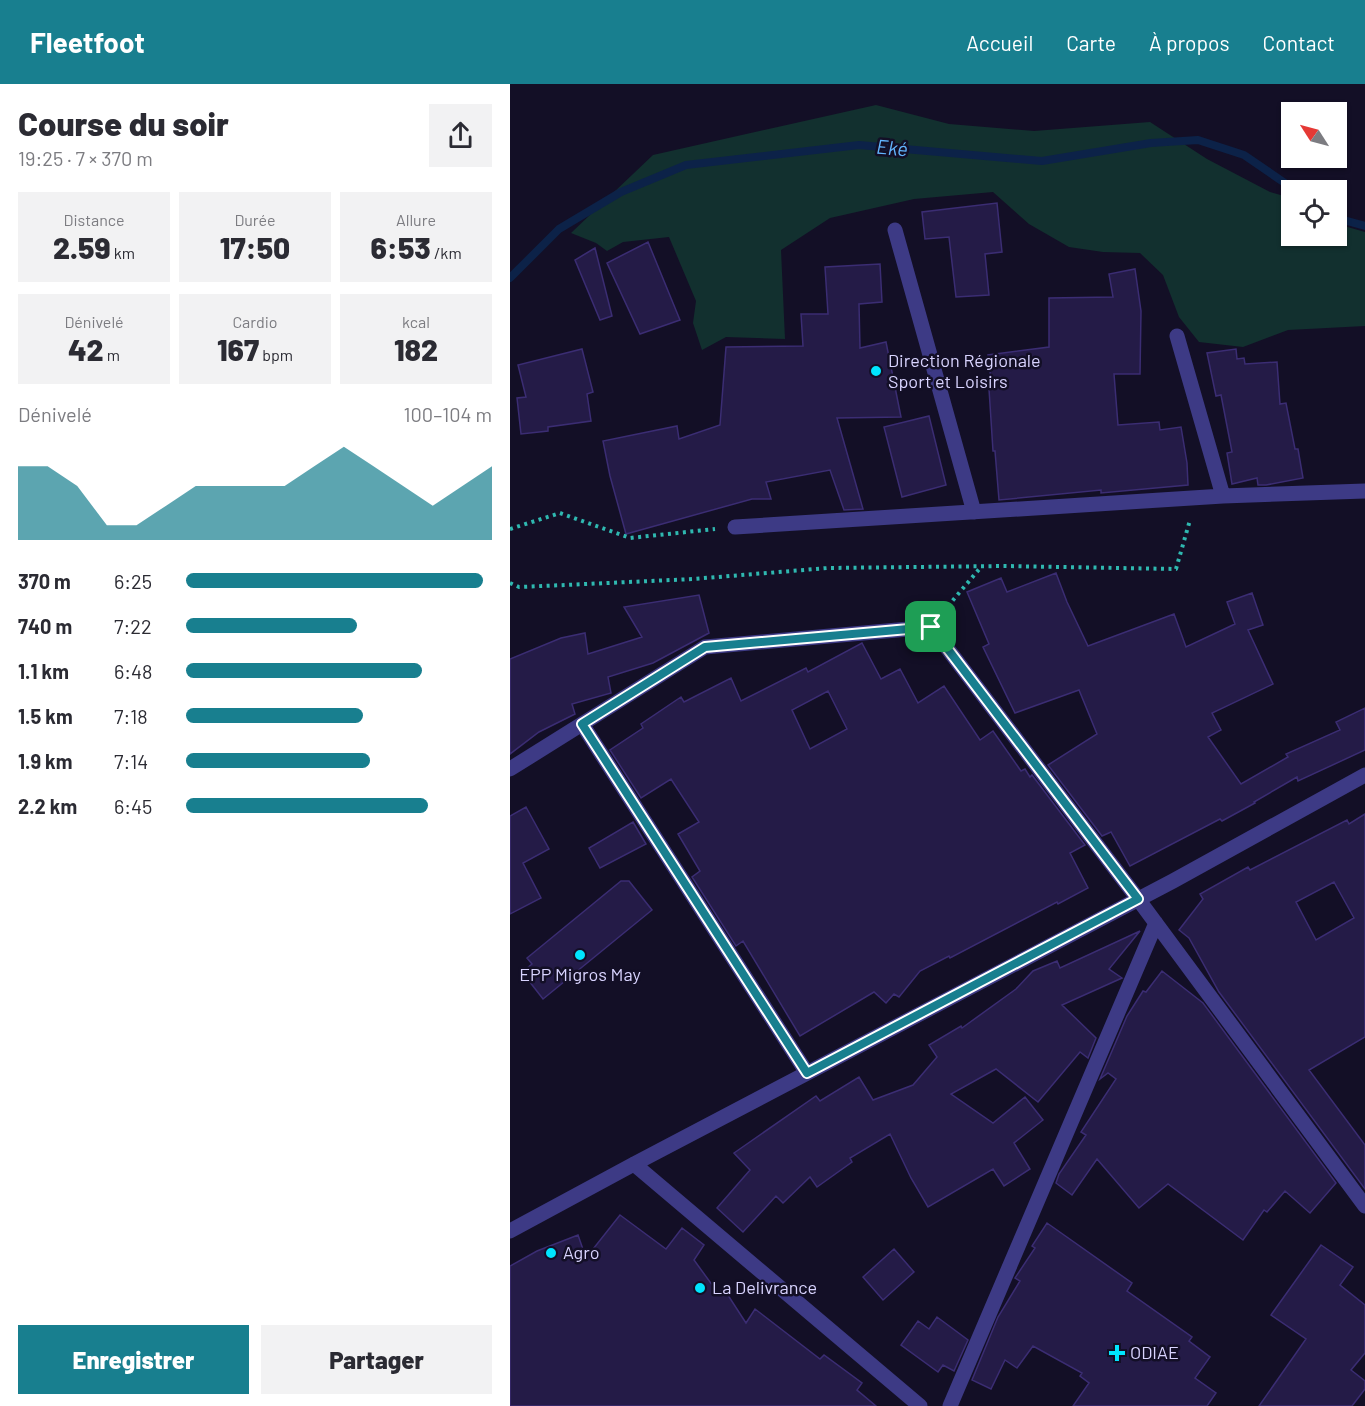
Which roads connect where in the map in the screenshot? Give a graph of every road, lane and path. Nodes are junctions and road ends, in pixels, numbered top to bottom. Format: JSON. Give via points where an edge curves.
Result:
{"nodes":[{"id":1,"x":895,"y":230,"type":"dead end"},
{"id":2,"x":1177,"y":336,"type":"dead end"},
{"id":3,"x":1365,"y":491,"type":"edge"},
{"id":4,"x":1223,"y":496,"type":"junction"},
{"id":5,"x":1195,"y":498,"type":"junction"},
{"id":6,"x":974,"y":512,"type":"junction"},
{"id":7,"x":735,"y":527,"type":"joint"},
{"id":8,"x":510,"y":528,"type":"edge"},
{"id":9,"x":981,"y":567,"type":"junction"},
{"id":10,"x":510,"y":583,"type":"edge"},
{"id":11,"x":931,"y":627,"type":"junction"},
{"id":12,"x":582,"y":724,"type":"junction"},
{"id":13,"x":510,"y":769,"type":"edge"},
{"id":14,"x":1365,"y":775,"type":"edge"},
{"id":15,"x":1138,"y":899,"type":"junction"},
{"id":16,"x":1156,"y":924,"type":"junction"},
{"id":17,"x":807,"y":1073,"type":"junction"},
{"id":18,"x":634,"y":1164,"type":"junction"},
{"id":19,"x":1365,"y":1206,"type":"edge"},
{"id":20,"x":510,"y":1232,"type":"edge"},
{"id":21,"x":920,"y":1406,"type":"edge"},
{"id":22,"x":950,"y":1406,"type":"edge"}],
"edges":[{"from":1,"to":6,"type":"street"},
{"from":2,"to":4,"type":"street"},
{"from":3,"to":4,"type":"street"},
{"from":4,"to":5,"type":"street"},
{"from":5,"to":6,"type":"street"},
{"from":5,"to":9,"type":"path","via":[[1176,569]]},
{"from":6,"to":7,"type":"street"},
{"from":7,"to":8,"type":"path","via":[[630,538],[560,513]]},
{"from":9,"to":10,"type":"path","via":[[828,568],[693,579],[565,585]]},
{"from":9,"to":11,"type":"path"},
{"from":11,"to":12,"type":"street","via":[[705,647]]},
{"from":11,"to":15,"type":"street"},
{"from":12,"to":13,"type":"street"},
{"from":12,"to":17,"type":"street"},
{"from":14,"to":15,"type":"street"},
{"from":15,"to":16,"type":"street"},
{"from":15,"to":17,"type":"street"},
{"from":16,"to":19,"type":"street"},
{"from":16,"to":22,"type":"street"},
{"from":17,"to":18,"type":"street"},
{"from":18,"to":20,"type":"street"},
{"from":18,"to":21,"type":"street"}]}
